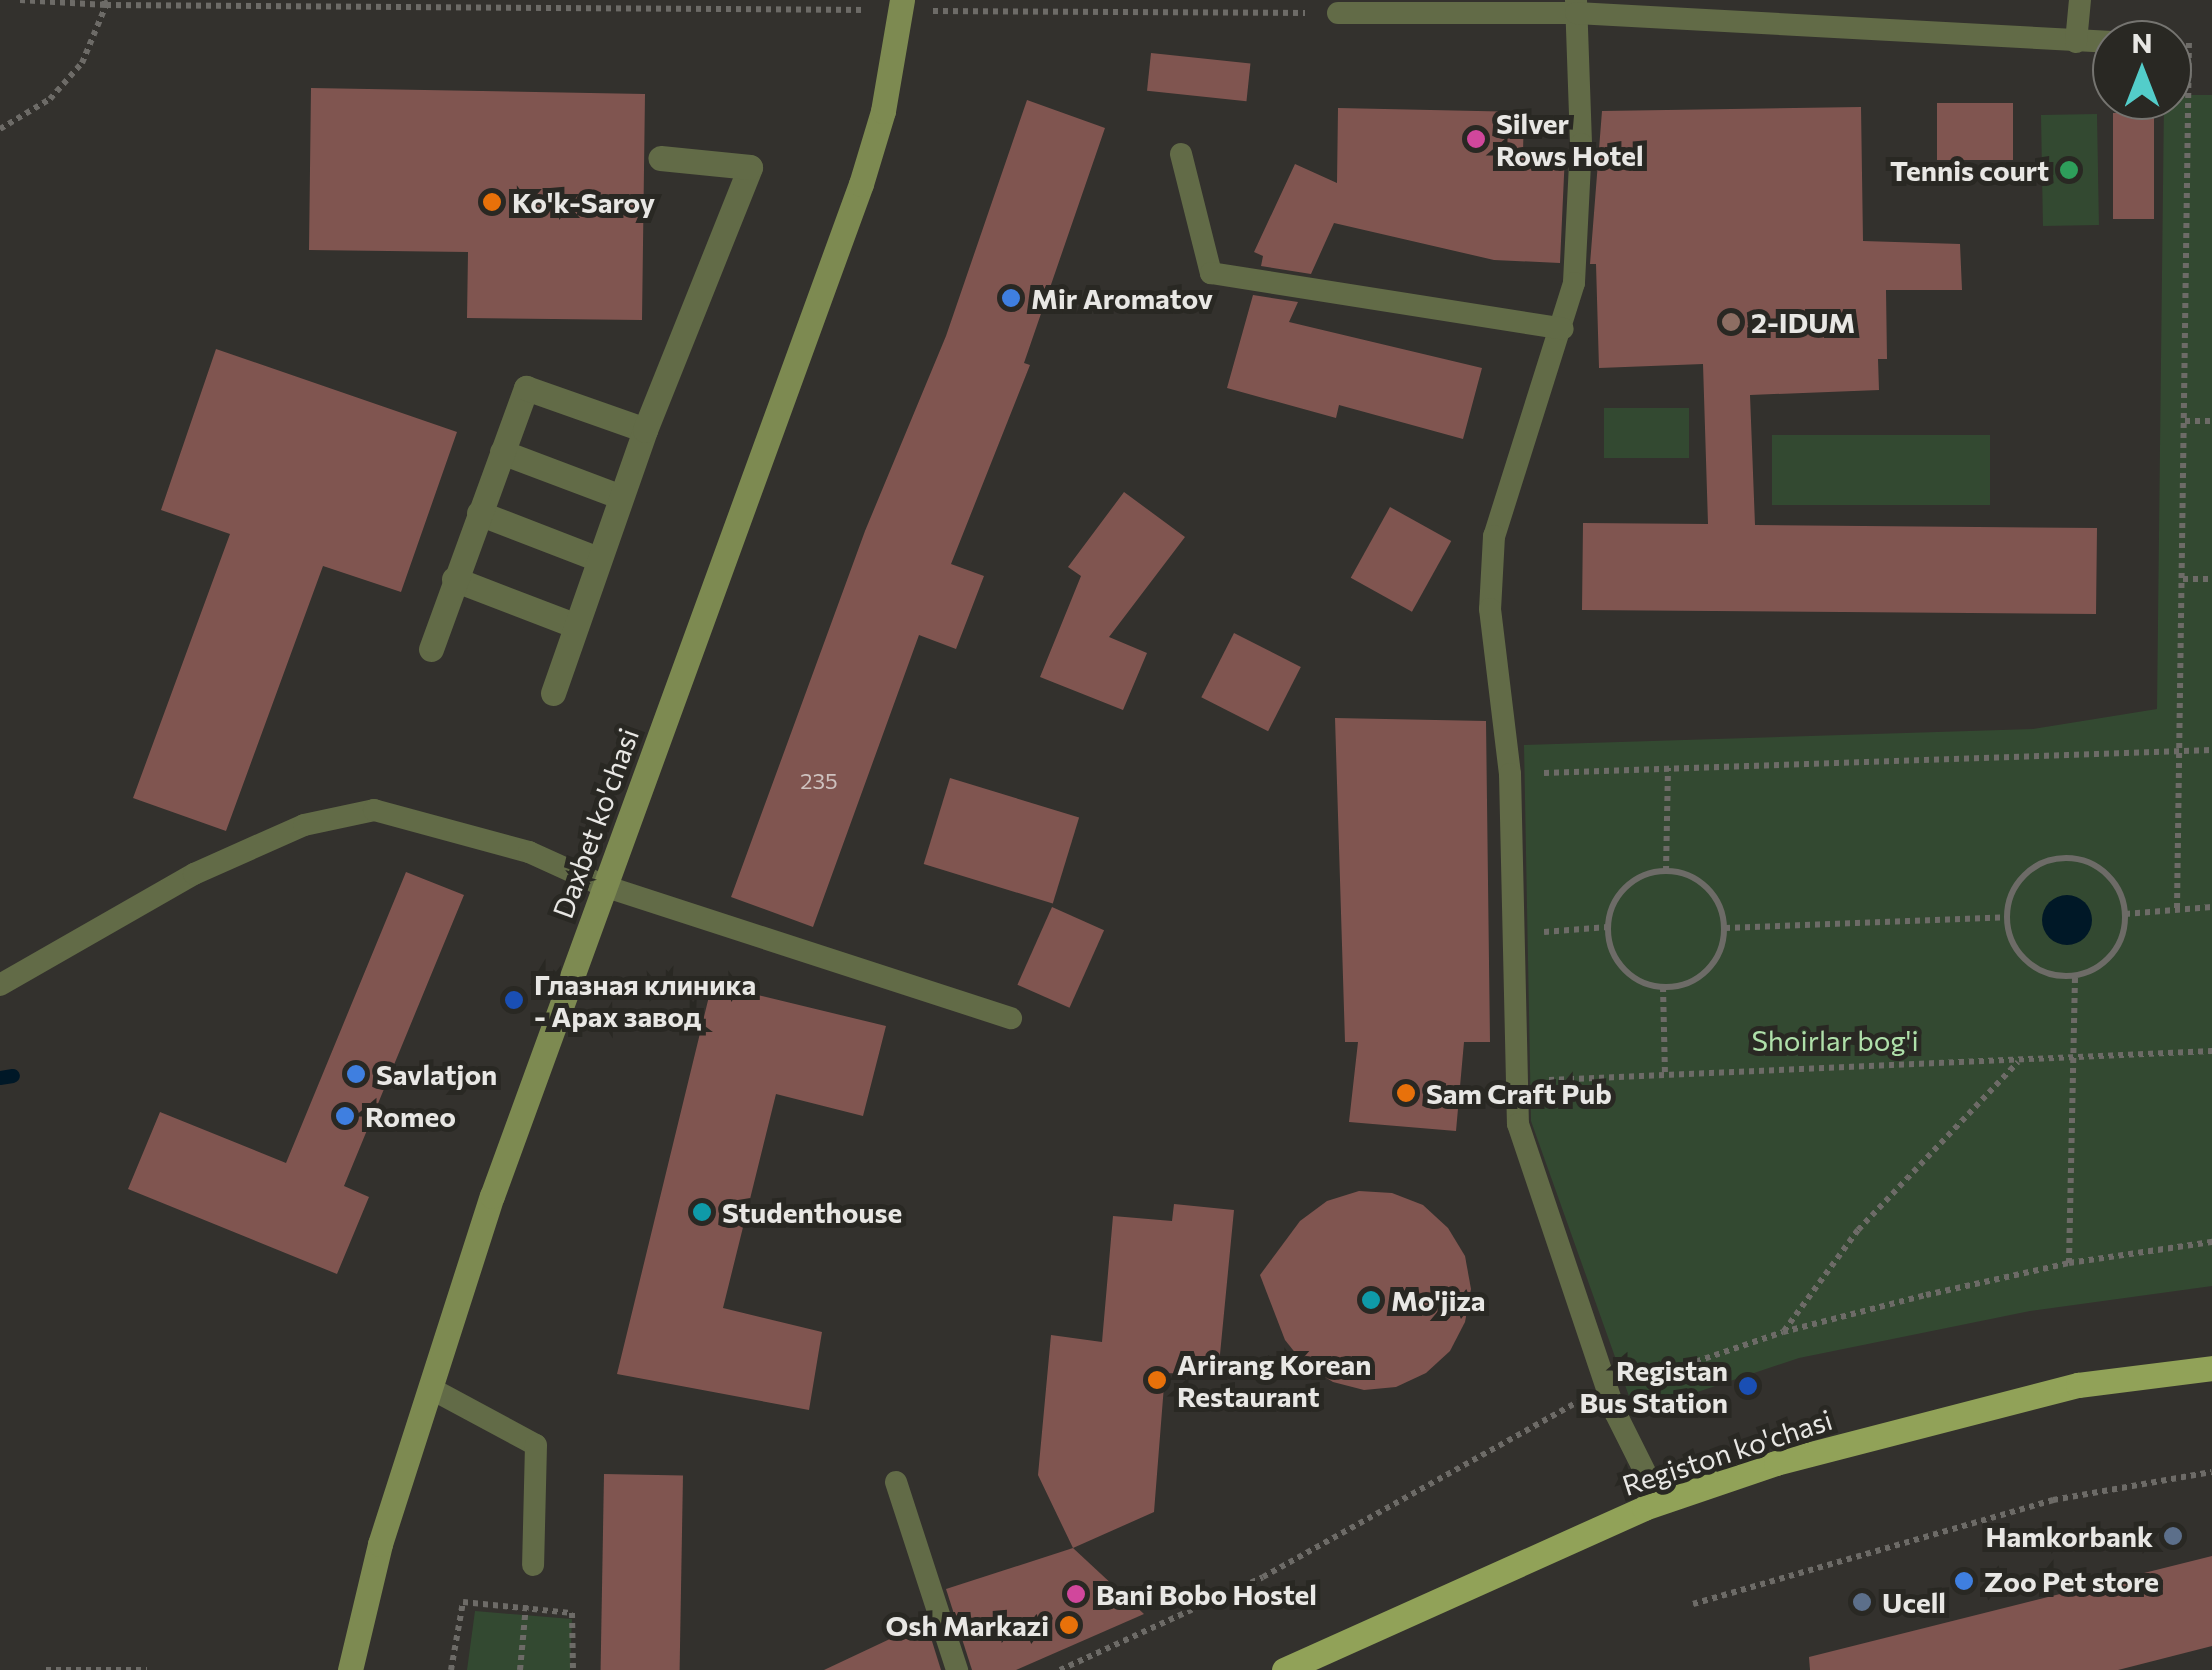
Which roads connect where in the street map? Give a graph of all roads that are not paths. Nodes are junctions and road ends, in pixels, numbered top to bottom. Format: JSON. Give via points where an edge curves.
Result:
{"nodes":[{"id":1,"x":2080,"y":0,"type":"edge"},
{"id":2,"x":901,"y":7,"type":"edge"},
{"id":3,"x":1576,"y":7,"type":"edge"},
{"id":4,"x":1338,"y":13,"type":"road end"},
{"id":5,"x":2076,"y":42,"type":"junction"},
{"id":6,"x":2092,"y":42,"type":"edge"},
{"id":7,"x":1181,"y":154,"type":"dead end"},
{"id":8,"x":660,"y":158,"type":"dead end"},
{"id":9,"x":1563,"y":329,"type":"junction"},
{"id":10,"x":645,"y":430,"type":"junction"},
{"id":11,"x":502,"y":452,"type":"junction"},
{"id":12,"x":621,"y":497,"type":"junction"},
{"id":13,"x":479,"y":513,"type":"junction"},
{"id":14,"x":598,"y":559,"type":"junction"},
{"id":15,"x":454,"y":579,"type":"junction"},
{"id":16,"x":574,"y":625,"type":"junction"},
{"id":17,"x":430,"y":649,"type":"dead end"},
{"id":18,"x":553,"y":692,"type":"dead end"},
{"id":19,"x":604,"y":886,"type":"junction"},
{"id":20,"x":0,"y":985,"type":"edge"},
{"id":21,"x":1011,"y":1018,"type":"dead end"},
{"id":22,"x":2212,"y":1368,"type":"edge"},
{"id":23,"x":430,"y":1388,"type":"junction"},
{"id":24,"x":896,"y":1482,"type":"dead end"},
{"id":25,"x":1660,"y":1502,"type":"junction"},
{"id":26,"x":533,"y":1565,"type":"road end"},
{"id":27,"x":350,"y":1670,"type":"edge"},
{"id":28,"x":957,"y":1670,"type":"edge"},
{"id":29,"x":1284,"y":1670,"type":"edge"}],
"edges":[{"from":1,"to":5,"type":"lane"},
{"from":2,"to":19,"type":"main road","name":"Daxbet ko'chasi","via":[[883,110],[836,259]]},
{"from":3,"to":4,"type":"lane"},
{"from":3,"to":5,"type":"lane"},
{"from":3,"to":9,"type":"lane","via":[[1581,144],[1574,283]]},
{"from":5,"to":6,"type":"lane"},
{"from":7,"to":9,"type":"lane","via":[[1211,273]]},
{"from":8,"to":10,"type":"street","via":[[750,166]]},
{"from":9,"to":25,"type":"lane","via":[[1494,536],[1490,609],[1510,774],[1518,1124],[1610,1391]]},
{"from":10,"to":11,"type":"street","via":[[526,388]]},
{"from":10,"to":12,"type":"street"},
{"from":11,"to":12,"type":"street"},
{"from":11,"to":13,"type":"street"},
{"from":12,"to":14,"type":"street"},
{"from":13,"to":14,"type":"street"},
{"from":13,"to":15,"type":"street"},
{"from":14,"to":16,"type":"street"},
{"from":15,"to":16,"type":"street"},
{"from":15,"to":17,"type":"street"},
{"from":16,"to":18,"type":"street"},
{"from":19,"to":20,"type":"lane","via":[[529,852],[374,810],[304,825],[194,874]]},
{"from":19,"to":21,"type":"lane"},
{"from":19,"to":23,"type":"main road","name":"Daxbet ko'chasi"},
{"from":22,"to":25,"type":"main road","name":"Registon ko'chasi","via":[[2078,1385],[1776,1462]]},
{"from":23,"to":26,"type":"lane","via":[[536,1445]]},
{"from":23,"to":27,"type":"main road","name":"Daxbet ko'chasi","via":[[380,1544]]},
{"from":24,"to":28,"type":"lane"},
{"from":25,"to":29,"type":"main road","name":"Registon ko'chasi"}]}
